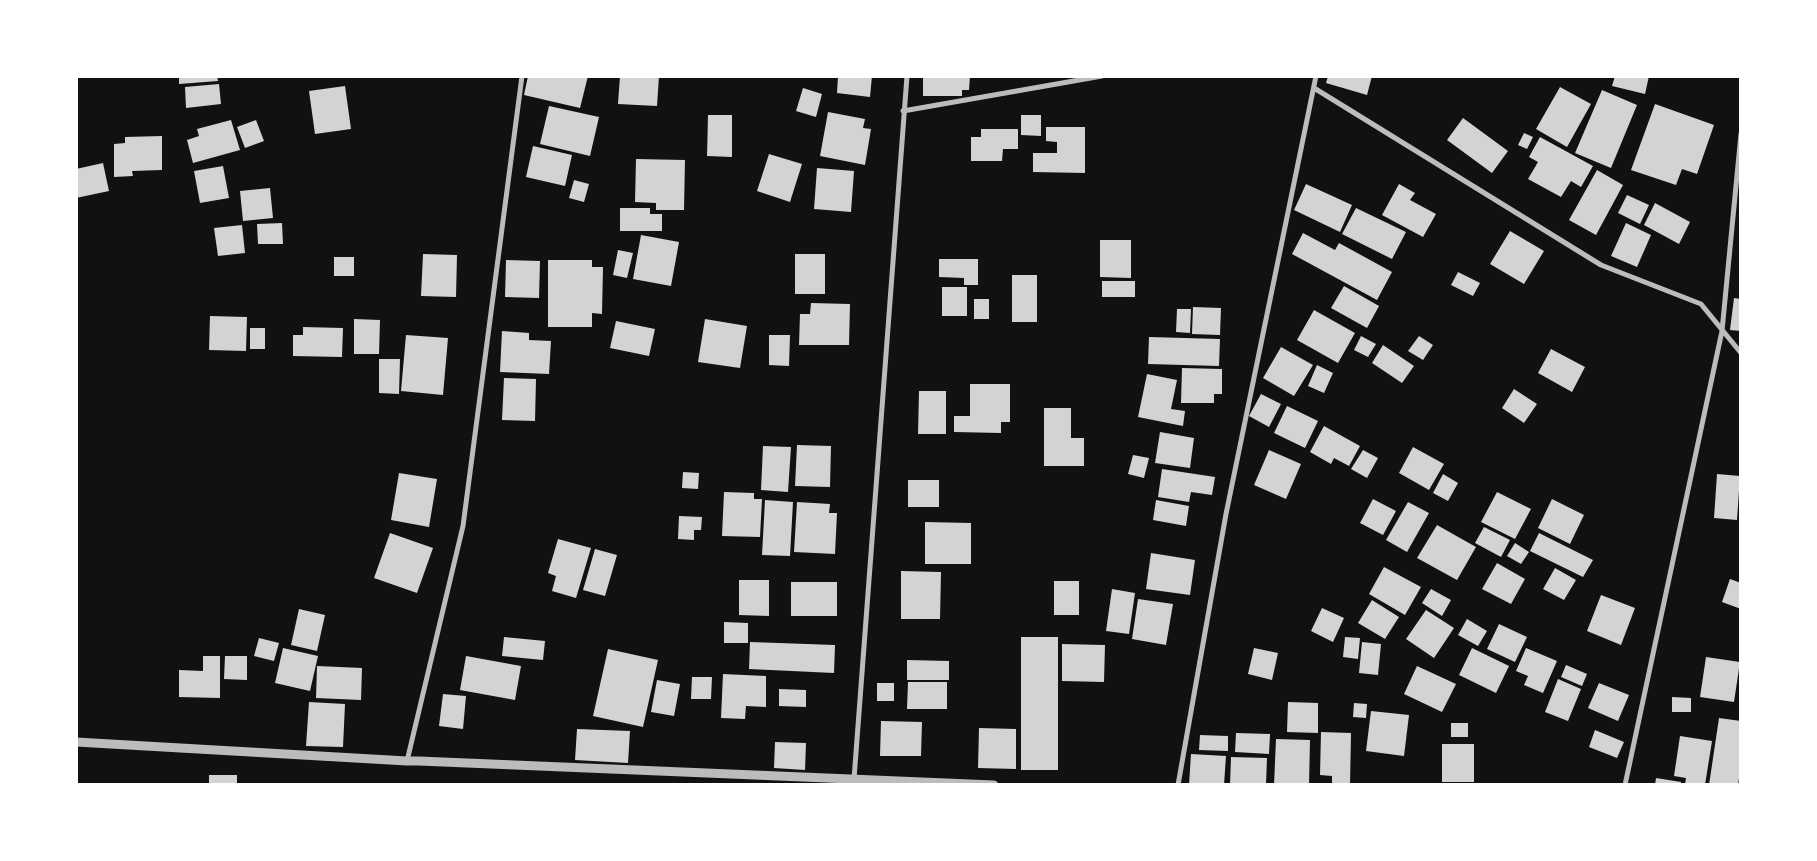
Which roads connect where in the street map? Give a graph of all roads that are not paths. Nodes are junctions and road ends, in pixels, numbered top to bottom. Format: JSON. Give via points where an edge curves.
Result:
{"nodes":[{"id":1,"x":522,"y":76,"type":"edge"},
{"id":2,"x":907,"y":76,"type":"edge"},
{"id":3,"x":1102,"y":76,"type":"edge"},
{"id":4,"x":1316,"y":76,"type":"edge"},
{"id":5,"x":1314,"y":88,"type":"junction"},
{"id":6,"x":903,"y":111,"type":"junction"},
{"id":7,"x":1741,"y":134,"type":"edge"},
{"id":8,"x":1722,"y":331,"type":"junction"},
{"id":9,"x":1741,"y":353,"type":"edge"},
{"id":10,"x":76,"y":742,"type":"edge"},
{"id":11,"x":406,"y":761,"type":"junction"},
{"id":12,"x":854,"y":779,"type":"junction"},
{"id":13,"x":962,"y":784,"type":"edge"},
{"id":14,"x":994,"y":785,"type":"edge"},
{"id":15,"x":1178,"y":785,"type":"edge"},
{"id":16,"x":1625,"y":785,"type":"edge"}],
"edges":[{"from":1,"to":11,"type":"street","via":[[463,526]]},
{"from":2,"to":6,"type":"street"},
{"from":3,"to":6,"type":"street"},
{"from":4,"to":5,"type":"street"},
{"from":5,"to":8,"type":"street","via":[[1601,265],[1701,304]]},
{"from":5,"to":15,"type":"street","via":[[1226,514]]},
{"from":6,"to":12,"type":"street"},
{"from":7,"to":8,"type":"street"},
{"from":8,"to":9,"type":"street"},
{"from":8,"to":16,"type":"street"},
{"from":10,"to":11,"type":"street"},
{"from":11,"to":12,"type":"street"},
{"from":12,"to":13,"type":"street"},
{"from":13,"to":14,"type":"street"}]}
